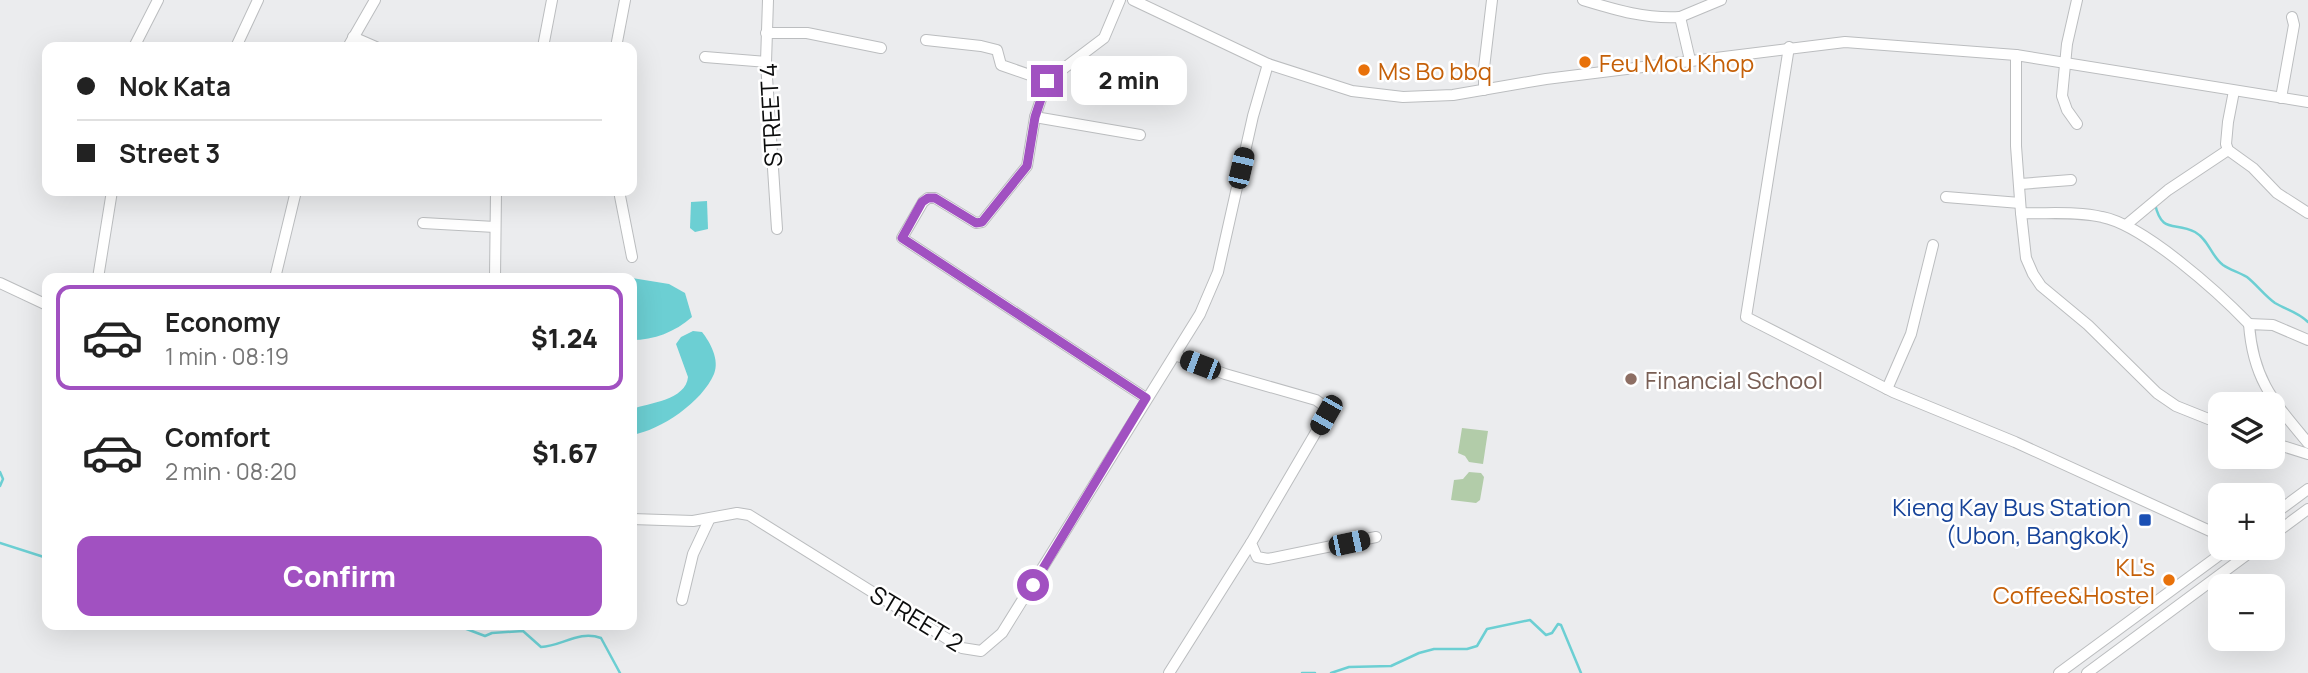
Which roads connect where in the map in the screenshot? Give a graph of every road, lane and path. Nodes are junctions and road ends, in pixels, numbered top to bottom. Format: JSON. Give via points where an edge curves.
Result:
{"nodes":[{"id":1,"x":158,"y":0,"type":"edge"},
{"id":2,"x":258,"y":0,"type":"edge"},
{"id":3,"x":374,"y":0,"type":"edge"},
{"id":4,"x":552,"y":0,"type":"edge"},
{"id":5,"x":625,"y":0,"type":"edge"},
{"id":6,"x":768,"y":0,"type":"edge"},
{"id":7,"x":1120,"y":0,"type":"edge"},
{"id":8,"x":1133,"y":0,"type":"edge"},
{"id":9,"x":1492,"y":0,"type":"edge"},
{"id":10,"x":1583,"y":0,"type":"edge"},
{"id":11,"x":1721,"y":0,"type":"edge"},
{"id":12,"x":2077,"y":0,"type":"edge"},
{"id":13,"x":1606,"y":4,"type":"edge"},
{"id":14,"x":1679,"y":17,"type":"junction"},
{"id":15,"x":2292,"y":17,"type":"dead end"},
{"id":16,"x":766,"y":33,"type":"junction"},
{"id":17,"x":353,"y":37,"type":"junction"},
{"id":18,"x":926,"y":40,"type":"dead end"},
{"id":19,"x":137,"y":42,"type":"edge"},
{"id":20,"x":238,"y":42,"type":"edge"},
{"id":21,"x":350,"y":42,"type":"edge"},
{"id":22,"x":364,"y":42,"type":"edge"},
{"id":23,"x":544,"y":42,"type":"edge"},
{"id":24,"x":617,"y":42,"type":"edge"},
{"id":25,"x":1789,"y":47,"type":"junction"},
{"id":26,"x":881,"y":48,"type":"dead end"},
{"id":27,"x":2016,"y":55,"type":"junction"},
{"id":28,"x":705,"y":57,"type":"dead end"},
{"id":29,"x":1690,"y":60,"type":"junction"},
{"id":30,"x":766,"y":62,"type":"junction"},
{"id":31,"x":2066,"y":63,"type":"junction"},
{"id":32,"x":1268,"y":64,"type":"junction"},
{"id":33,"x":1047,"y":81,"type":"junction"},
{"id":34,"x":1484,"y":90,"type":"junction"},
{"id":35,"x":2234,"y":90,"type":"junction"},
{"id":36,"x":2281,"y":98,"type":"junction"},
{"id":37,"x":2308,"y":102,"type":"edge"},
{"id":38,"x":1035,"y":117,"type":"junction"},
{"id":39,"x":2077,"y":124,"type":"dead end"},
{"id":40,"x":1140,"y":135,"type":"dead end"},
{"id":41,"x":2228,"y":150,"type":"junction"},
{"id":42,"x":2071,"y":180,"type":"dead end"},
{"id":43,"x":2020,"y":184,"type":"junction"},
{"id":44,"x":111,"y":196,"type":"edge"},
{"id":45,"x":295,"y":196,"type":"edge"},
{"id":46,"x":496,"y":196,"type":"edge"},
{"id":47,"x":620,"y":196,"type":"edge"},
{"id":48,"x":1946,"y":197,"type":"dead end"},
{"id":49,"x":2020,"y":208,"type":"junction"},
{"id":50,"x":2308,"y":212,"type":"edge"},
{"id":51,"x":423,"y":223,"type":"dead end"},
{"id":52,"x":2126,"y":225,"type":"junction"},
{"id":53,"x":495,"y":227,"type":"junction"},
{"id":54,"x":777,"y":229,"type":"dead end"},
{"id":55,"x":1933,"y":245,"type":"dead end"},
{"id":56,"x":632,"y":257,"type":"dead end"},
{"id":57,"x":99,"y":273,"type":"edge"},
{"id":58,"x":276,"y":273,"type":"edge"},
{"id":59,"x":495,"y":273,"type":"edge"},
{"id":60,"x":0,"y":283,"type":"edge"},
{"id":61,"x":42,"y":303,"type":"edge"},
{"id":62,"x":2249,"y":324,"type":"junction"},
{"id":63,"x":2308,"y":340,"type":"edge"},
{"id":64,"x":1175,"y":355,"type":"junction"},
{"id":65,"x":1887,"y":389,"type":"junction"},
{"id":66,"x":1146,"y":398,"type":"junction"},
{"id":67,"x":2208,"y":419,"type":"edge"},
{"id":68,"x":2308,"y":443,"type":"edge"},
{"id":69,"x":2285,"y":447,"type":"edge"},
{"id":70,"x":2308,"y":454,"type":"edge"},
{"id":71,"x":2308,"y":489,"type":"edge"},
{"id":72,"x":2285,"y":506,"type":"edge"},
{"id":73,"x":2308,"y":509,"type":"edge"},
{"id":74,"x":637,"y":519,"type":"edge"},
{"id":75,"x":709,"y":520,"type":"junction"},
{"id":76,"x":2285,"y":526,"type":"edge"},
{"id":77,"x":2208,"y":530,"type":"edge"},
{"id":78,"x":1376,"y":537,"type":"dead end"},
{"id":79,"x":1251,"y":544,"type":"junction"},
{"id":80,"x":2213,"y":560,"type":"edge"},
{"id":81,"x":2240,"y":560,"type":"edge"},
{"id":82,"x":682,"y":600,"type":"dead end"},
{"id":83,"x":1169,"y":673,"type":"edge"},
{"id":84,"x":2059,"y":673,"type":"edge"},
{"id":85,"x":2087,"y":673,"type":"edge"}],
"edges":[{"from":1,"to":19,"type":"street"},
{"from":2,"to":20,"type":"street"},
{"from":3,"to":17,"type":"street"},
{"from":4,"to":23,"type":"street"},
{"from":5,"to":24,"type":"street"},
{"from":6,"to":16,"type":"street","name":"STREET 4"},
{"from":7,"to":33,"type":"street","via":[[1104,38]]},
{"from":8,"to":32,"type":"street"},
{"from":9,"to":34,"type":"street"},
{"from":10,"to":13,"type":"street"},
{"from":11,"to":14,"type":"street"},
{"from":12,"to":31,"type":"street"},
{"from":13,"to":14,"type":"street","via":[[1656,19]]},
{"from":14,"to":29,"type":"street"},
{"from":15,"to":36,"type":"street"},
{"from":16,"to":26,"type":"street","via":[[807,33]]},
{"from":16,"to":30,"type":"street","name":"STREET 4"},
{"from":17,"to":21,"type":"street"},
{"from":17,"to":22,"type":"street"},
{"from":18,"to":33,"type":"street","via":[[997,50],[1001,65]]},
{"from":25,"to":27,"type":"street","via":[[1845,42]]},
{"from":25,"to":29,"type":"street"},
{"from":25,"to":65,"type":"street","via":[[1746,317]]},
{"from":27,"to":31,"type":"street"},
{"from":27,"to":43,"type":"street"},
{"from":28,"to":30,"type":"street"},
{"from":29,"to":34,"type":"street"},
{"from":30,"to":54,"type":"street","name":"STREET 4"},
{"from":31,"to":35,"type":"street"},
{"from":31,"to":39,"type":"street","via":[[2062,96]]},
{"from":32,"to":34,"type":"street","via":[[1364,93],[1403,97]]},
{"from":32,"to":64,"type":"street","name":"STREET 2","via":[[1218,272]]},
{"from":33,"to":38,"type":"street"},
{"from":35,"to":36,"type":"street"},
{"from":35,"to":41,"type":"street"},
{"from":36,"to":37,"type":"street"},
{"from":38,"to":40,"type":"street"},
{"from":38,"to":66,"type":"street","via":[[1027,166],[982,222],[928,198],[902,238]]},
{"from":41,"to":50,"type":"street","via":[[2277,193]]},
{"from":41,"to":52,"type":"street"},
{"from":42,"to":43,"type":"street"},
{"from":43,"to":49,"type":"street"},
{"from":44,"to":57,"type":"street"},
{"from":45,"to":58,"type":"street"},
{"from":46,"to":53,"type":"street"},
{"from":47,"to":56,"type":"street"},
{"from":48,"to":49,"type":"street"},
{"from":49,"to":52,"type":"street","via":[[2101,216]]},
{"from":49,"to":67,"type":"street","via":[[2026,258],[2041,286],[2157,393]]},
{"from":51,"to":53,"type":"street"},
{"from":52,"to":62,"type":"street","via":[[2190,270]]},
{"from":53,"to":59,"type":"street"},
{"from":55,"to":65,"type":"street","via":[[1911,334]]},
{"from":60,"to":61,"type":"street"},
{"from":62,"to":63,"type":"street","via":[[2273,325]]},
{"from":62,"to":68,"type":"street","via":[[2252,355],[2264,387]]},
{"from":64,"to":66,"type":"street","name":"STREET 2"},
{"from":64,"to":79,"type":"street","via":[[1316,400],[1327,408]]},
{"from":65,"to":77,"type":"street"},
{"from":66,"to":75,"type":"street","name":"STREET 2","via":[[1020,607],[1002,633],[981,651],[962,649],[749,515]]},
{"from":69,"to":70,"type":"street"},
{"from":71,"to":72,"type":"street"},
{"from":73,"to":76,"type":"street"},
{"from":74,"to":75,"type":"street","name":"STREET 2"},
{"from":75,"to":82,"type":"street"},
{"from":78,"to":79,"type":"street","via":[[1268,559],[1256,557]]},
{"from":79,"to":83,"type":"street"},
{"from":80,"to":84,"type":"street"},
{"from":81,"to":85,"type":"street"}]}
